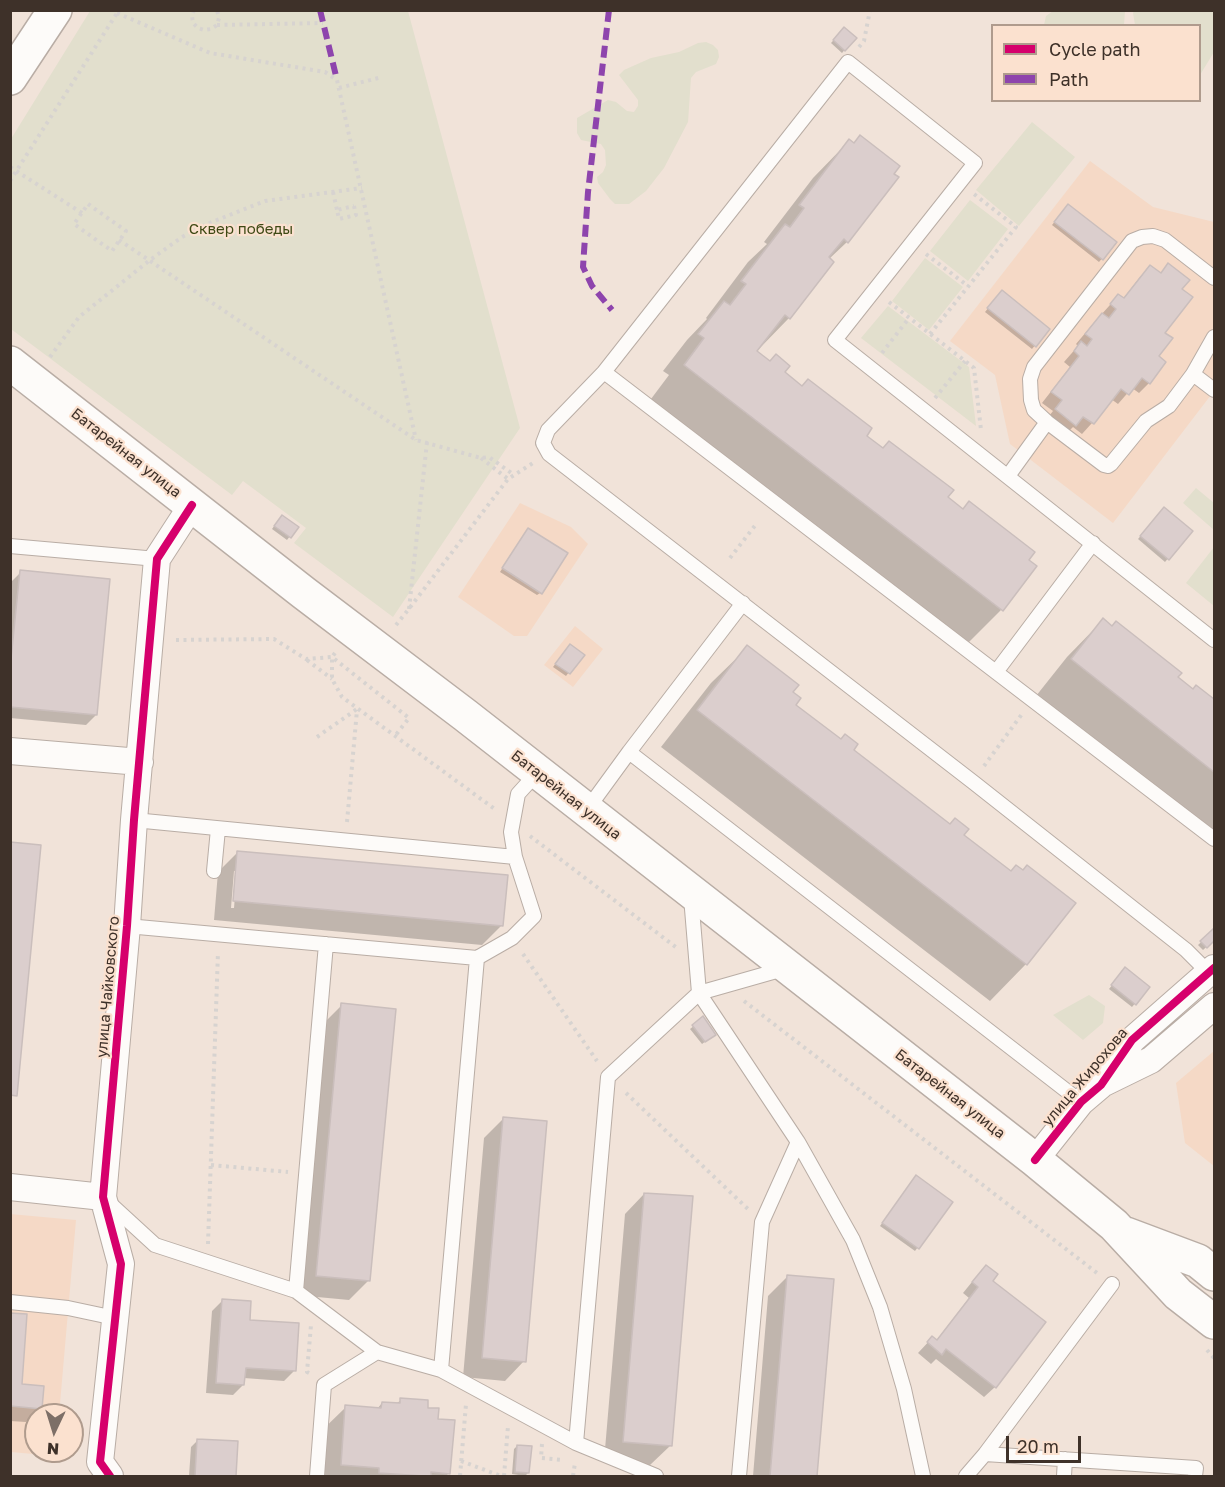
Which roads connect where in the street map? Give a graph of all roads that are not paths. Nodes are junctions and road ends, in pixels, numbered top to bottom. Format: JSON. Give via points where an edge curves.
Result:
{"nodes":[{"id":1,"x":55,"y":10,"type":"edge"},
{"id":2,"x":10,"y":78,"type":"edge"},
{"id":3,"x":1215,"y":278,"type":"edge"},
{"id":4,"x":1215,"y":337,"type":"edge"},
{"id":5,"x":10,"y":363,"type":"edge"},
{"id":6,"x":604,"y":372,"type":"junction"},
{"id":7,"x":1193,"y":374,"type":"junction"},
{"id":8,"x":1215,"y":390,"type":"edge"},
{"id":9,"x":1047,"y":422,"type":"junction"},
{"id":10,"x":1008,"y":476,"type":"junction"},
{"id":11,"x":192,"y":504,"type":"junction"},
{"id":12,"x":1093,"y":543,"type":"junction"},
{"id":13,"x":10,"y":546,"type":"edge"},
{"id":14,"x":157,"y":559,"type":"junction"},
{"id":15,"x":743,"y":603,"type":"junction"},
{"id":16,"x":1215,"y":640,"type":"edge"},
{"id":17,"x":996,"y":672,"type":"junction"},
{"id":18,"x":10,"y":751,"type":"edge"},
{"id":19,"x":629,"y":752,"type":"junction"},
{"id":20,"x":140,"y":762,"type":"junction"},
{"id":21,"x":537,"y":773,"type":"junction"},
{"id":22,"x":586,"y":811,"type":"junction"},
{"id":23,"x":134,"y":820,"type":"junction"},
{"id":24,"x":218,"y":829,"type":"junction"},
{"id":25,"x":1215,"y":839,"type":"edge"},
{"id":26,"x":515,"y":857,"type":"junction"},
{"id":27,"x":214,"y":871,"type":"dead end"},
{"id":28,"x":690,"y":892,"type":"junction"},
{"id":29,"x":127,"y":926,"type":"junction"},
{"id":30,"x":326,"y":944,"type":"junction"},
{"id":31,"x":477,"y":958,"type":"junction"},
{"id":32,"x":788,"y":968,"type":"junction"},
{"id":33,"x":1212,"y":971,"type":"edge"},
{"id":34,"x":699,"y":993,"type":"junction"},
{"id":35,"x":1215,"y":1006,"type":"edge"},
{"id":36,"x":1101,"y":1085,"type":"junction"},
{"id":37,"x":1081,"y":1102,"type":"junction"},
{"id":38,"x":798,"y":1142,"type":"junction"},
{"id":39,"x":1035,"y":1160,"type":"junction"},
{"id":40,"x":10,"y":1187,"type":"edge"},
{"id":41,"x":104,"y":1197,"type":"junction"},
{"id":42,"x":1119,"y":1231,"type":"junction"},
{"id":43,"x":1215,"y":1274,"type":"edge"},
{"id":44,"x":1112,"y":1284,"type":"road end"},
{"id":45,"x":297,"y":1291,"type":"junction"},
{"id":46,"x":10,"y":1302,"type":"edge"},
{"id":47,"x":115,"y":1318,"type":"junction"},
{"id":48,"x":1215,"y":1323,"type":"edge"},
{"id":49,"x":377,"y":1352,"type":"junction"},
{"id":50,"x":441,"y":1370,"type":"junction"},
{"id":51,"x":576,"y":1443,"type":"junction"},
{"id":52,"x":985,"y":1454,"type":"junction"},
{"id":53,"x":1065,"y":1459,"type":"junction"},
{"id":54,"x":110,"y":1476,"type":"edge"},
{"id":55,"x":317,"y":1476,"type":"edge"},
{"id":56,"x":656,"y":1476,"type":"edge"},
{"id":57,"x":739,"y":1476,"type":"edge"},
{"id":58,"x":923,"y":1476,"type":"edge"},
{"id":59,"x":966,"y":1476,"type":"edge"},
{"id":60,"x":1064,"y":1476,"type":"edge"},
{"id":61,"x":1195,"y":1476,"type":"edge"}],
"edges":[{"from":1,"to":2,"type":"main road"},
{"from":3,"to":9,"type":"lane","via":[[1165,240],[1142,237],[1132,241],[1034,367],[1030,400]]},
{"from":4,"to":7,"type":"lane"},
{"from":5,"to":11,"type":"main road","name":"Батарейная улица"},
{"from":6,"to":10,"type":"lane","via":[[848,62],[975,163],[835,340]]},
{"from":6,"to":15,"type":"lane","via":[[548,430],[543,443],[549,454]]},
{"from":6,"to":17,"type":"lane"},
{"from":7,"to":8,"type":"lane"},
{"from":7,"to":9,"type":"lane","via":[[1169,406],[1146,421],[1108,466]]},
{"from":9,"to":10,"type":"lane"},
{"from":10,"to":12,"type":"lane"},
{"from":11,"to":14,"type":"street","name":"улица Чайковского"},
{"from":11,"to":21,"type":"main road","name":"Батарейная улица"},
{"from":12,"to":16,"type":"lane"},
{"from":12,"to":17,"type":"lane"},
{"from":13,"to":14,"type":"lane"},
{"from":14,"to":20,"type":"street","name":"улица Чайковского"},
{"from":15,"to":19,"type":"lane"},
{"from":15,"to":33,"type":"lane"},
{"from":17,"to":25,"type":"lane"},
{"from":18,"to":20,"type":"street"},
{"from":19,"to":22,"type":"lane"},
{"from":19,"to":37,"type":"lane"},
{"from":20,"to":23,"type":"street","name":"улица Чайковского"},
{"from":21,"to":22,"type":"main road","name":"Батарейная улица"},
{"from":21,"to":26,"type":"lane","via":[[519,794],[511,832]]},
{"from":22,"to":28,"type":"main road","name":"Батарейная улица"},
{"from":23,"to":24,"type":"lane"},
{"from":23,"to":29,"type":"street","name":"улица Чайковского"},
{"from":24,"to":26,"type":"lane"},
{"from":24,"to":27,"type":"lane"},
{"from":26,"to":31,"type":"lane","via":[[534,916],[512,938]]},
{"from":28,"to":32,"type":"main road","name":"Батарейная улица"},
{"from":28,"to":34,"type":"lane"},
{"from":29,"to":30,"type":"lane"},
{"from":29,"to":41,"type":"street","name":"улица Чайковского"},
{"from":30,"to":31,"type":"lane"},
{"from":30,"to":45,"type":"lane"},
{"from":31,"to":50,"type":"lane"},
{"from":32,"to":34,"type":"lane"},
{"from":32,"to":39,"type":"main road","name":"Батарейная улица"},
{"from":33,"to":36,"type":"street","name":"улица Жирохова","via":[[1132,1040]]},
{"from":34,"to":38,"type":"lane"},
{"from":34,"to":51,"type":"lane","via":[[608,1077]]},
{"from":35,"to":36,"type":"street","name":"улица Жирохова","via":[[1152,1060]]},
{"from":36,"to":37,"type":"street","name":"улица Жирохова"},
{"from":37,"to":39,"type":"street","name":"улица Жирохова"},
{"from":38,"to":57,"type":"lane","via":[[762,1222]]},
{"from":38,"to":58,"type":"lane","via":[[853,1240],[880,1307],[904,1389]]},
{"from":39,"to":42,"type":"main road","name":"Батарейная улица"},
{"from":40,"to":41,"type":"street"},
{"from":41,"to":45,"type":"lane","via":[[155,1245]]},
{"from":41,"to":47,"type":"street","name":"улица Чайковского","via":[[121,1264]]},
{"from":42,"to":43,"type":"main road","name":"Батарейная улица","via":[[1198,1261]]},
{"from":42,"to":48,"type":"main road","name":"Батарейная улица","via":[[1178,1294]]},
{"from":44,"to":52,"type":"lane"},
{"from":45,"to":49,"type":"lane"},
{"from":46,"to":47,"type":"lane"},
{"from":47,"to":54,"type":"street","name":"улица Чайковского","via":[[100,1462]]},
{"from":49,"to":50,"type":"lane"},
{"from":49,"to":55,"type":"lane","via":[[324,1385]]},
{"from":50,"to":51,"type":"lane"},
{"from":51,"to":56,"type":"lane"},
{"from":52,"to":53,"type":"lane"},
{"from":52,"to":59,"type":"lane"},
{"from":53,"to":60,"type":"lane"},
{"from":53,"to":61,"type":"lane","via":[[1196,1468]]}]}
